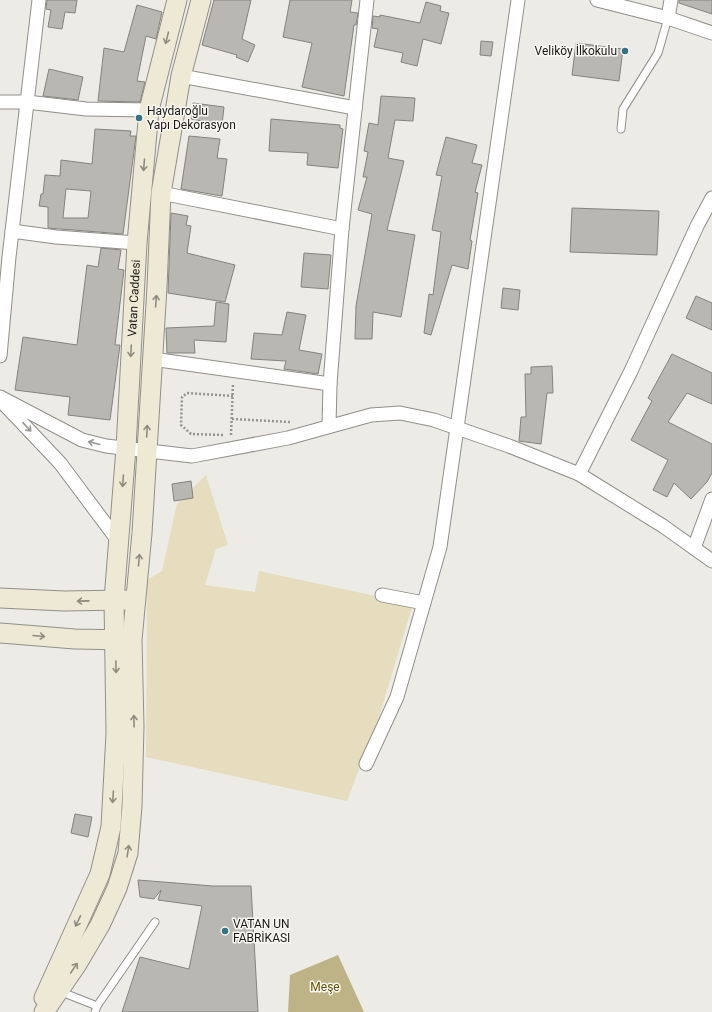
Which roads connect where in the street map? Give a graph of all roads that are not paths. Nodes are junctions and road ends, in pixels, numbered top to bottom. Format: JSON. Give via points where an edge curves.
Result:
{"nodes":[{"id":1,"x":39,"y":0,"type":"edge"},
{"id":2,"x":177,"y":0,"type":"edge"},
{"id":3,"x":201,"y":0,"type":"edge"},
{"id":4,"x":367,"y":0,"type":"edge"},
{"id":5,"x":518,"y":0,"type":"edge"},
{"id":6,"x":597,"y":0,"type":"edge"},
{"id":7,"x":671,"y":0,"type":"edge"},
{"id":8,"x":668,"y":18,"type":"junction"},
{"id":9,"x":712,"y":32,"type":"edge"},
{"id":10,"x":181,"y":76,"type":"junction"},
{"id":11,"x":0,"y":102,"type":"edge"},
{"id":12,"x":27,"y":102,"type":"junction"},
{"id":13,"x":355,"y":108,"type":"junction"},
{"id":14,"x":149,"y":110,"type":"junction"},
{"id":15,"x":621,"y":129,"type":"dead end"},
{"id":16,"x":161,"y":193,"type":"junction"},
{"id":17,"x":712,"y":198,"type":"edge"},
{"id":18,"x":342,"y":228,"type":"junction"},
{"id":19,"x":12,"y":231,"type":"junction"},
{"id":20,"x":137,"y":243,"type":"junction"},
{"id":21,"x":0,"y":356,"type":"edge"},
{"id":22,"x":152,"y":360,"type":"junction"},
{"id":23,"x":330,"y":384,"type":"junction"},
{"id":24,"x":0,"y":398,"type":"edge"},
{"id":25,"x":329,"y":426,"type":"junction"},
{"id":26,"x":458,"y":429,"type":"junction"},
{"id":27,"x":126,"y":448,"type":"junction"},
{"id":28,"x":146,"y":452,"type":"junction"},
{"id":29,"x":579,"y":474,"type":"junction"},
{"id":30,"x":712,"y":499,"type":"edge"},
{"id":31,"x":119,"y":542,"type":"junction"},
{"id":32,"x":694,"y":548,"type":"junction"},
{"id":33,"x":712,"y":561,"type":"edge"},
{"id":34,"x":382,"y":595,"type":"dead end"},
{"id":35,"x":0,"y":598,"type":"edge"},
{"id":36,"x":136,"y":599,"type":"junction"},
{"id":37,"x":114,"y":600,"type":"junction"},
{"id":38,"x":424,"y":603,"type":"junction"},
{"id":39,"x":0,"y":633,"type":"edge"},
{"id":40,"x":124,"y":640,"type":"junction"},
{"id":41,"x":366,"y":764,"type":"dead end"},
{"id":42,"x":155,"y":922,"type":"dead end"},
{"id":43,"x":59,"y":991,"type":"junction"},
{"id":44,"x":96,"y":1009,"type":"edge"},
{"id":45,"x":39,"y":1012,"type":"edge"},
{"id":46,"x":44,"y":1012,"type":"edge"}],
"edges":[{"from":1,"to":12,"type":"street"},
{"from":2,"to":14,"type":"main road","name":"Vatan Caddesi","one_way":true},
{"from":3,"to":10,"type":"main road","name":"Vatan Caddesi"},
{"from":4,"to":13,"type":"street"},
{"from":5,"to":26,"type":"street"},
{"from":6,"to":8,"type":"street"},
{"from":7,"to":8,"type":"street"},
{"from":8,"to":9,"type":"street"},
{"from":8,"to":15,"type":"lane","via":[[658,53],[623,109]]},
{"from":10,"to":13,"type":"street"},
{"from":10,"to":16,"type":"main road","name":"Vatan Caddesi"},
{"from":11,"to":12,"type":"street"},
{"from":12,"to":14,"type":"street","via":[[86,109]]},
{"from":12,"to":19,"type":"street"},
{"from":13,"to":18,"type":"street"},
{"from":14,"to":20,"type":"main road","name":"Vatan Caddesi","one_way":true},
{"from":16,"to":18,"type":"street"},
{"from":22,"to":16,"type":"main road","name":"Vatan Caddesi","one_way":true},
{"from":17,"to":29,"type":"street","via":[[631,372]]},
{"from":18,"to":23,"type":"street"},
{"from":19,"to":20,"type":"street"},
{"from":19,"to":21,"type":"street"},
{"from":20,"to":27,"type":"main road","name":"Vatan Caddesi","one_way":true},
{"from":22,"to":23,"type":"street"},
{"from":28,"to":22,"type":"main road","name":"Vatan Caddesi","one_way":true},
{"from":23,"to":25,"type":"street"},
{"from":27,"to":24,"type":"street","one_way":true,"via":[[82,440]]},
{"from":24,"to":31,"type":"street","one_way":true,"via":[[60,463]]},
{"from":25,"to":26,"type":"street","via":[[371,415],[400,413],[434,420]]},
{"from":25,"to":28,"type":"street","via":[[288,438],[192,456]]},
{"from":26,"to":29,"type":"street"},
{"from":26,"to":38,"type":"street","via":[[440,547]]},
{"from":27,"to":28,"type":"street"},
{"from":27,"to":31,"type":"main road","name":"Vatan Caddesi","one_way":true},
{"from":36,"to":28,"type":"main road","name":"Vatan Caddesi","one_way":true},
{"from":29,"to":32,"type":"street"},
{"from":30,"to":32,"type":"street"},
{"from":31,"to":37,"type":"main road","name":"Vatan Caddesi"},
{"from":32,"to":33,"type":"street"},
{"from":34,"to":38,"type":"street"},
{"from":37,"to":35,"type":"main road","one_way":true},
{"from":36,"to":37,"type":"main road"},
{"from":36,"to":40,"type":"main road","name":"Vatan Caddesi"},
{"from":37,"to":40,"type":"main road","name":"Vatan Caddesi"},
{"from":38,"to":41,"type":"street","via":[[397,697]]},
{"from":39,"to":40,"type":"main road","one_way":true},
{"from":43,"to":40,"type":"main road","one_way":true,"via":[[100,925],[117,888],[128,853],[134,726]]},
{"from":40,"to":45,"type":"main road","one_way":true,"via":[[111,826],[100,874]]},
{"from":42,"to":44,"type":"lane"},
{"from":43,"to":44,"type":"lane"},
{"from":43,"to":46,"type":"main road"}]}
